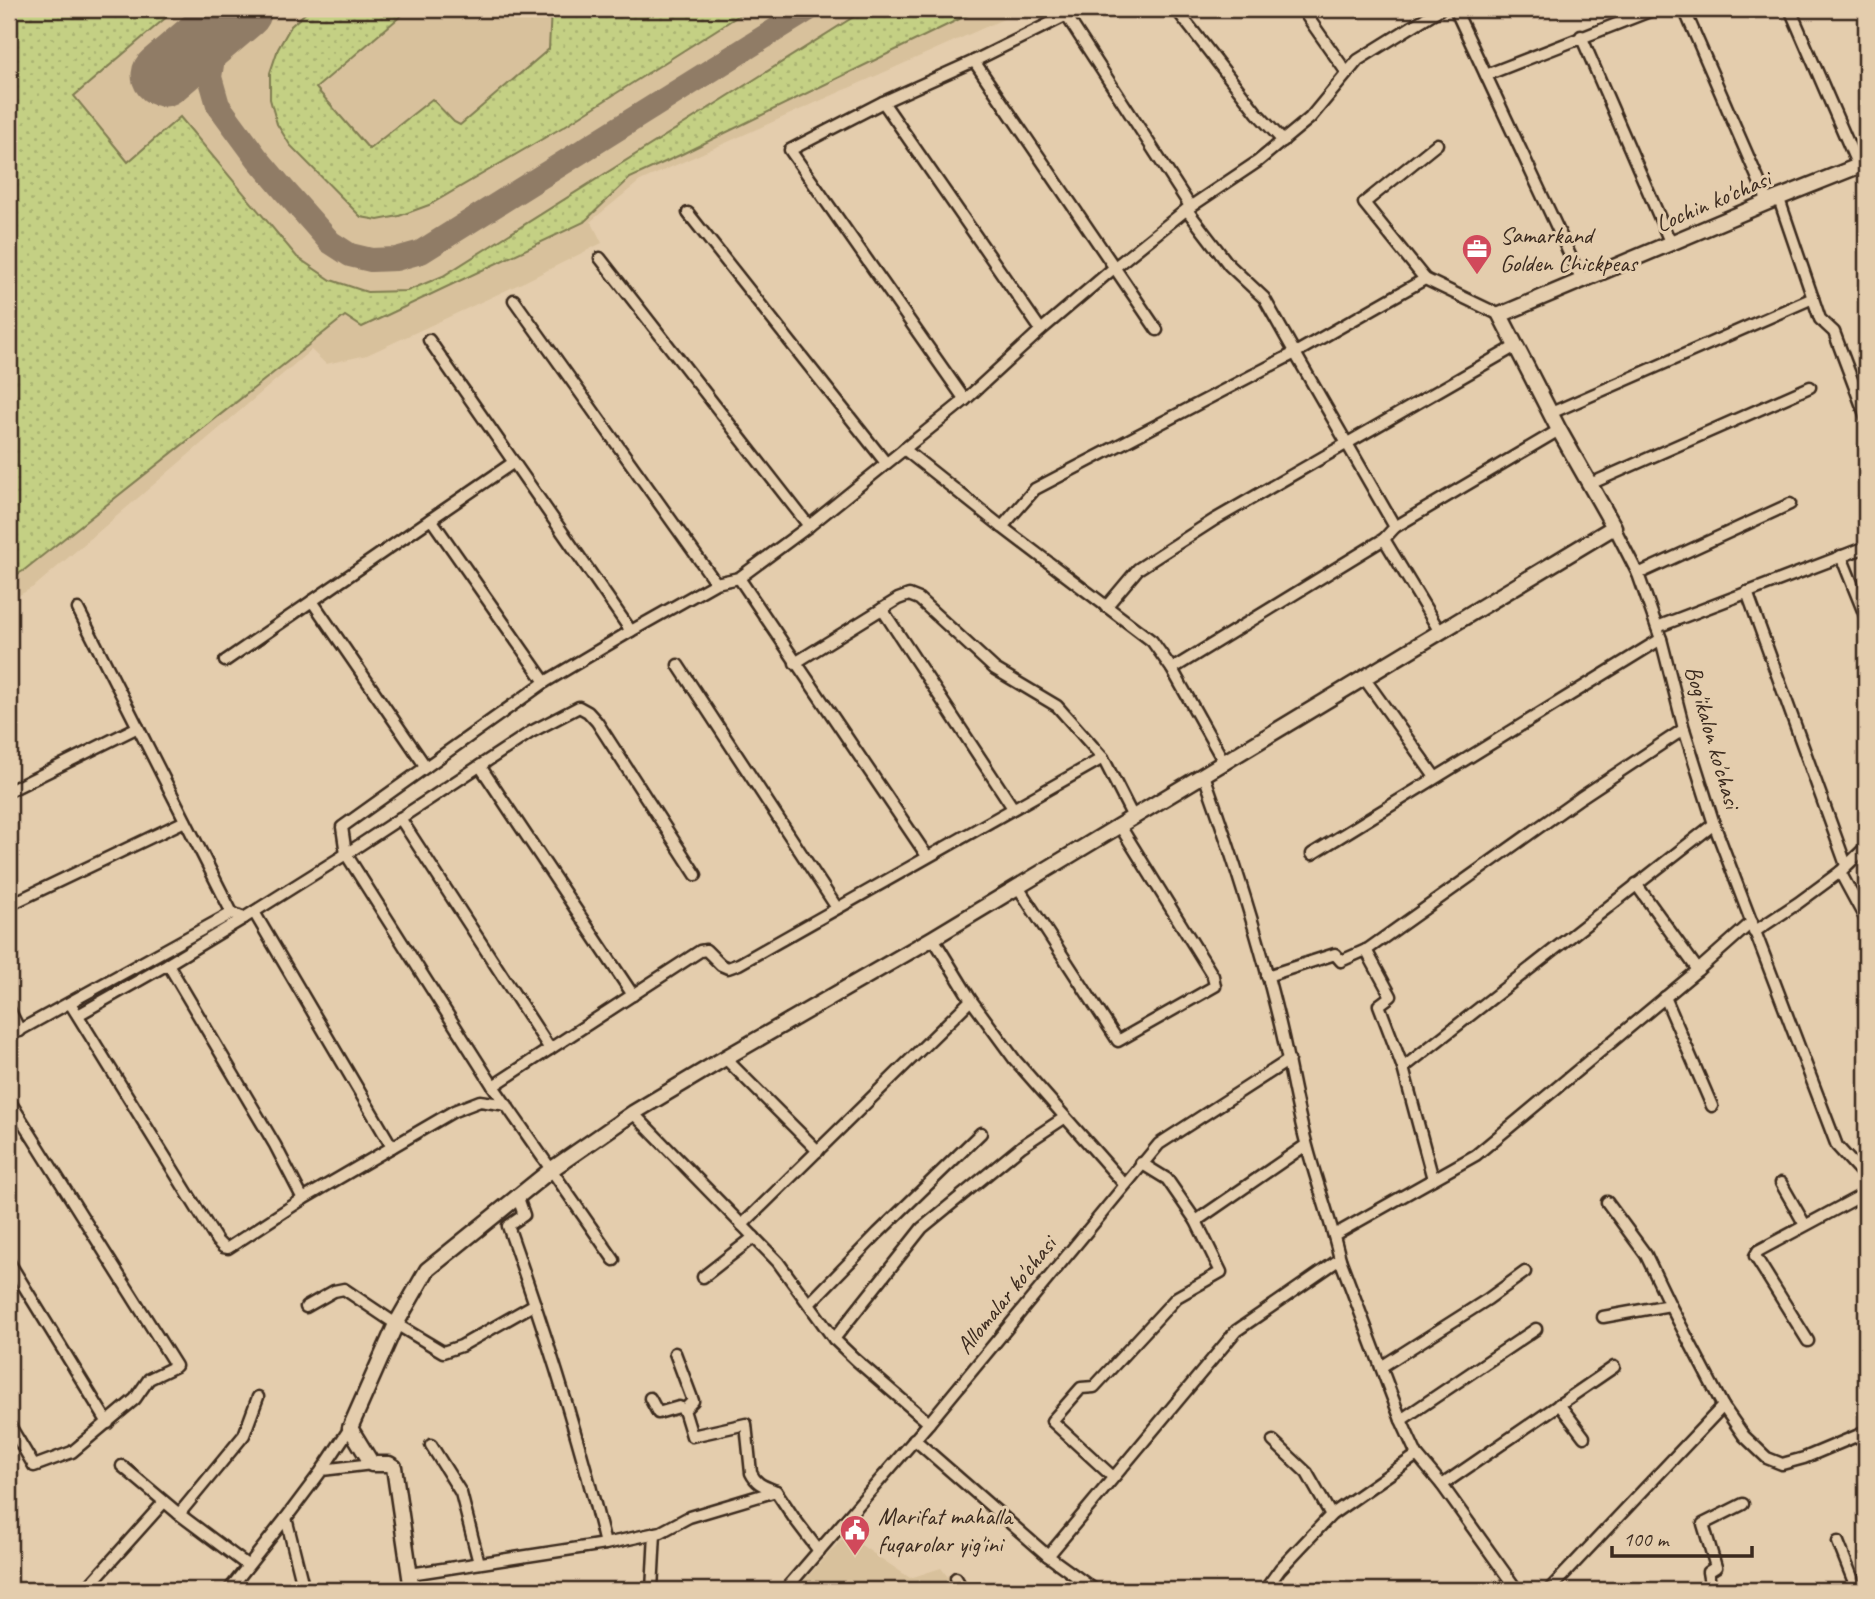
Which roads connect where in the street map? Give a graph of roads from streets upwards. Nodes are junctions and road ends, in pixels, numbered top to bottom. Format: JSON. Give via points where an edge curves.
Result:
{"nodes":[{"id":1,"x":1079,"y":9,"type":"edge"},
{"id":2,"x":1177,"y":9,"type":"edge"},
{"id":3,"x":1302,"y":9,"type":"edge"},
{"id":4,"x":1440,"y":9,"type":"edge"},
{"id":5,"x":1455,"y":9,"type":"edge"},
{"id":6,"x":1654,"y":9,"type":"edge"},
{"id":7,"x":1684,"y":9,"type":"edge"},
{"id":8,"x":1790,"y":9,"type":"edge"},
{"id":9,"x":1425,"y":13,"type":"edge"},
{"id":10,"x":1066,"y":15,"type":"junction"},
{"id":11,"x":1581,"y":36,"type":"junction"},
{"id":12,"x":974,"y":61,"type":"junction"},
{"id":13,"x":1347,"y":73,"type":"junction"},
{"id":14,"x":1486,"y":75,"type":"junction"},
{"id":15,"x":883,"y":102,"type":"junction"},
{"id":16,"x":1283,"y":141,"type":"junction"},
{"id":17,"x":1437,"y":144,"type":"dead end"},
{"id":18,"x":1862,"y":165,"type":"edge"},
{"id":19,"x":1774,"y":200,"type":"junction"},
{"id":20,"x":1191,"y":206,"type":"junction"},
{"id":21,"x":688,"y":213,"type":"dead end"},
{"id":22,"x":1671,"y":244,"type":"junction"},
{"id":23,"x":600,"y":258,"type":"dead end"},
{"id":24,"x":1115,"y":267,"type":"junction"},
{"id":25,"x":1425,"y":279,"type":"junction"},
{"id":26,"x":1581,"y":281,"type":"junction"},
{"id":27,"x":1813,"y":298,"type":"junction"},
{"id":28,"x":513,"y":300,"type":"dead end"},
{"id":29,"x":1500,"y":315,"type":"junction"},
{"id":30,"x":1041,"y":330,"type":"junction"},
{"id":31,"x":1157,"y":330,"type":"dead end"},
{"id":32,"x":429,"y":340,"type":"dead end"},
{"id":33,"x":1517,"y":346,"type":"junction"},
{"id":34,"x":1295,"y":353,"type":"junction"},
{"id":35,"x":1810,"y":387,"type":"dead end"},
{"id":36,"x":965,"y":400,"type":"junction"},
{"id":37,"x":1551,"y":413,"type":"junction"},
{"id":38,"x":1866,"y":417,"type":"edge"},
{"id":39,"x":1559,"y":430,"type":"junction"},
{"id":40,"x":1347,"y":443,"type":"junction"},
{"id":41,"x":904,"y":449,"type":"junction"},
{"id":42,"x":514,"y":462,"type":"junction"},
{"id":43,"x":886,"y":463,"type":"junction"},
{"id":44,"x":1590,"y":484,"type":"junction"},
{"id":45,"x":1790,"y":504,"type":"dead end"},
{"id":46,"x":431,"y":519,"type":"junction"},
{"id":47,"x":809,"y":526,"type":"junction"},
{"id":48,"x":1002,"y":527,"type":"junction"},
{"id":49,"x":1395,"y":527,"type":"junction"},
{"id":50,"x":1615,"y":527,"type":"junction"},
{"id":51,"x":1384,"y":539,"type":"junction"},
{"id":52,"x":1866,"y":547,"type":"edge"},
{"id":53,"x":1841,"y":556,"type":"junction"},
{"id":54,"x":1638,"y":573,"type":"junction"},
{"id":55,"x":739,"y":578,"type":"junction"},
{"id":56,"x":716,"y":583,"type":"junction"},
{"id":57,"x":1747,"y":592,"type":"junction"},
{"id":58,"x":312,"y":601,"type":"junction"},
{"id":59,"x":1105,"y":607,"type":"junction"},
{"id":60,"x":78,"y":609,"type":"dead end"},
{"id":61,"x":882,"y":609,"type":"junction"},
{"id":62,"x":1866,"y":618,"type":"edge"},
{"id":63,"x":1657,"y":627,"type":"junction"},
{"id":64,"x":631,"y":631,"type":"junction"},
{"id":65,"x":1440,"y":632,"type":"junction"},
{"id":66,"x":1661,"y":639,"type":"junction"},
{"id":67,"x":225,"y":661,"type":"dead end"},
{"id":68,"x":795,"y":663,"type":"junction"},
{"id":69,"x":678,"y":665,"type":"dead end"},
{"id":70,"x":1172,"y":669,"type":"junction"},
{"id":71,"x":1364,"y":678,"type":"junction"},
{"id":72,"x":545,"y":682,"type":"junction"},
{"id":73,"x":138,"y":727,"type":"junction"},
{"id":74,"x":1684,"y":729,"type":"junction"},
{"id":75,"x":1103,"y":758,"type":"junction"},
{"id":76,"x":1225,"y":764,"type":"junction"},
{"id":77,"x":480,"y":765,"type":"junction"},
{"id":78,"x":426,"y":767,"type":"junction"},
{"id":79,"x":1205,"y":775,"type":"junction"},
{"id":80,"x":1435,"y":777,"type":"junction"},
{"id":81,"x":9,"y":791,"type":"edge"},
{"id":82,"x":1013,"y":808,"type":"junction"},
{"id":83,"x":1133,"y":817,"type":"junction"},
{"id":84,"x":400,"y":818,"type":"junction"},
{"id":85,"x":185,"y":821,"type":"junction"},
{"id":86,"x":1714,"y":824,"type":"junction"},
{"id":87,"x":1120,"y":826,"type":"junction"},
{"id":88,"x":1866,"y":847,"type":"edge"},
{"id":89,"x":1311,"y":854,"type":"dead end"},
{"id":90,"x":346,"y":855,"type":"junction"},
{"id":91,"x":928,"y":856,"type":"junction"},
{"id":92,"x":1843,"y":868,"type":"junction"},
{"id":93,"x":696,"y":875,"type":"dead end"},
{"id":94,"x":1636,"y":884,"type":"junction"},
{"id":95,"x":1018,"y":887,"type":"junction"},
{"id":96,"x":9,"y":905,"type":"edge"},
{"id":97,"x":836,"y":908,"type":"junction"},
{"id":98,"x":254,"y":912,"type":"junction"},
{"id":99,"x":232,"y":913,"type":"junction"},
{"id":100,"x":244,"y":918,"type":"junction"},
{"id":101,"x":1866,"y":920,"type":"edge"},
{"id":102,"x":1753,"y":927,"type":"junction"},
{"id":103,"x":933,"y":938,"type":"junction"},
{"id":104,"x":1366,"y":950,"type":"junction"},
{"id":105,"x":168,"y":964,"type":"junction"},
{"id":106,"x":1698,"y":970,"type":"junction"},
{"id":107,"x":1267,"y":976,"type":"junction"},
{"id":108,"x":633,"y":995,"type":"junction"},
{"id":109,"x":1665,"y":997,"type":"junction"},
{"id":110,"x":971,"y":1000,"type":"junction"},
{"id":111,"x":71,"y":1003,"type":"junction"},
{"id":112,"x":9,"y":1009,"type":"edge"},
{"id":113,"x":78,"y":1016,"type":"junction"},
{"id":114,"x":20,"y":1031,"type":"junction"},
{"id":115,"x":9,"y":1036,"type":"edge"},
{"id":116,"x":550,"y":1049,"type":"junction"},
{"id":117,"x":725,"y":1058,"type":"junction"},
{"id":118,"x":1289,"y":1060,"type":"junction"},
{"id":119,"x":1403,"y":1068,"type":"junction"},
{"id":120,"x":493,"y":1086,"type":"junction"},
{"id":121,"x":9,"y":1100,"type":"edge"},
{"id":122,"x":507,"y":1105,"type":"junction"},
{"id":123,"x":1712,"y":1106,"type":"dead end"},
{"id":124,"x":633,"y":1113,"type":"junction"},
{"id":125,"x":1065,"y":1118,"type":"junction"},
{"id":126,"x":981,"y":1133,"type":"dead end"},
{"id":127,"x":1306,"y":1145,"type":"junction"},
{"id":128,"x":392,"y":1147,"type":"junction"},
{"id":129,"x":818,"y":1151,"type":"junction"},
{"id":130,"x":1141,"y":1163,"type":"junction"},
{"id":131,"x":552,"y":1169,"type":"junction"},
{"id":132,"x":1866,"y":1178,"type":"edge"},
{"id":133,"x":1433,"y":1179,"type":"junction"},
{"id":134,"x":1781,"y":1183,"type":"dead end"},
{"id":135,"x":1124,"y":1184,"type":"junction"},
{"id":136,"x":1866,"y":1193,"type":"edge"},
{"id":137,"x":517,"y":1195,"type":"junction"},
{"id":138,"x":303,"y":1199,"type":"junction"},
{"id":139,"x":1607,"y":1202,"type":"dead end"},
{"id":140,"x":1196,"y":1222,"type":"junction"},
{"id":141,"x":742,"y":1225,"type":"junction"},
{"id":142,"x":1805,"y":1225,"type":"junction"},
{"id":143,"x":1334,"y":1235,"type":"junction"},
{"id":144,"x":754,"y":1237,"type":"junction"},
{"id":145,"x":1340,"y":1259,"type":"junction"},
{"id":146,"x":614,"y":1260,"type":"dead end"},
{"id":147,"x":9,"y":1262,"type":"edge"},
{"id":148,"x":1525,"y":1272,"type":"dead end"},
{"id":149,"x":703,"y":1278,"type":"dead end"},
{"id":150,"x":535,"y":1304,"type":"junction"},
{"id":151,"x":809,"y":1304,"type":"junction"},
{"id":152,"x":1670,"y":1305,"type":"junction"},
{"id":153,"x":306,"y":1307,"type":"dead end"},
{"id":154,"x":1603,"y":1317,"type":"dead end"},
{"id":155,"x":396,"y":1324,"type":"junction"},
{"id":156,"x":1536,"y":1329,"type":"dead end"},
{"id":157,"x":834,"y":1339,"type":"junction"},
{"id":158,"x":1808,"y":1341,"type":"dead end"},
{"id":159,"x":675,"y":1353,"type":"dead end"},
{"id":160,"x":1381,"y":1367,"type":"junction"},
{"id":161,"x":1614,"y":1367,"type":"dead end"},
{"id":162,"x":258,"y":1396,"type":"dead end"},
{"id":163,"x":649,"y":1398,"type":"dead end"},
{"id":164,"x":1559,"y":1404,"type":"junction"},
{"id":165,"x":1723,"y":1406,"type":"junction"},
{"id":166,"x":684,"y":1410,"type":"junction"},
{"id":167,"x":1401,"y":1420,"type":"junction"},
{"id":168,"x":108,"y":1423,"type":"junction"},
{"id":169,"x":929,"y":1423,"type":"junction"},
{"id":170,"x":9,"y":1424,"type":"edge"},
{"id":171,"x":351,"y":1428,"type":"junction"},
{"id":172,"x":1866,"y":1432,"type":"edge"},
{"id":173,"x":1584,"y":1437,"type":"dead end"},
{"id":174,"x":914,"y":1439,"type":"junction"},
{"id":175,"x":1273,"y":1441,"type":"dead end"},
{"id":176,"x":431,"y":1445,"type":"dead end"},
{"id":177,"x":1417,"y":1455,"type":"junction"},
{"id":178,"x":372,"y":1464,"type":"junction"},
{"id":179,"x":122,"y":1466,"type":"dead end"},
{"id":180,"x":322,"y":1470,"type":"junction"},
{"id":181,"x":1114,"y":1477,"type":"junction"},
{"id":182,"x":1442,"y":1485,"type":"junction"},
{"id":183,"x":776,"y":1491,"type":"junction"},
{"id":184,"x":164,"y":1502,"type":"junction"},
{"id":185,"x":1743,"y":1504,"type":"dead end"},
{"id":186,"x":179,"y":1514,"type":"junction"},
{"id":187,"x":1331,"y":1516,"type":"junction"},
{"id":188,"x":286,"y":1518,"type":"junction"},
{"id":189,"x":655,"y":1533,"type":"junction"},
{"id":190,"x":1838,"y":1542,"type":"dead end"},
{"id":191,"x":605,"y":1544,"type":"junction"},
{"id":192,"x":819,"y":1551,"type":"junction"},
{"id":193,"x":1048,"y":1556,"type":"junction"},
{"id":194,"x":479,"y":1563,"type":"junction"},
{"id":195,"x":247,"y":1565,"type":"junction"},
{"id":196,"x":410,"y":1574,"type":"junction"},
{"id":197,"x":956,"y":1578,"type":"dead end"},
{"id":198,"x":1268,"y":1586,"type":"edge"},
{"id":199,"x":91,"y":1590,"type":"edge"},
{"id":200,"x":229,"y":1590,"type":"edge"},
{"id":201,"x":304,"y":1590,"type":"edge"},
{"id":202,"x":412,"y":1590,"type":"edge"},
{"id":203,"x":652,"y":1590,"type":"edge"},
{"id":204,"x":786,"y":1590,"type":"edge"},
{"id":205,"x":963,"y":1590,"type":"edge"},
{"id":206,"x":1095,"y":1590,"type":"edge"},
{"id":207,"x":1283,"y":1590,"type":"edge"},
{"id":208,"x":1517,"y":1590,"type":"edge"},
{"id":209,"x":1549,"y":1590,"type":"edge"},
{"id":210,"x":1711,"y":1590,"type":"edge"},
{"id":211,"x":1857,"y":1590,"type":"edge"}],
"edges":[{"from":1,"to":10,"type":"street"},
{"from":2,"to":16,"type":"street"},
{"from":3,"to":13,"type":"street"},
{"from":4,"to":9,"type":"street"},
{"from":5,"to":14,"type":"street"},
{"from":6,"to":11,"type":"street"},
{"from":7,"to":19,"type":"street"},
{"from":8,"to":18,"type":"street"},
{"from":9,"to":13,"type":"street","via":[[1358,60]]},
{"from":10,"to":12,"type":"street"},
{"from":10,"to":20,"type":"street"},
{"from":11,"to":14,"type":"street"},
{"from":11,"to":22,"type":"street"},
{"from":12,"to":15,"type":"street"},
{"from":12,"to":24,"type":"street"},
{"from":13,"to":16,"type":"street","via":[[1310,118]]},
{"from":14,"to":26,"type":"street"},
{"from":15,"to":30,"type":"street"},
{"from":15,"to":36,"type":"street","via":[[790,150]]},
{"from":16,"to":20,"type":"street"},
{"from":17,"to":25,"type":"street","via":[[1364,203]]},
{"from":18,"to":19,"type":"street","name":"Lochin ko'chasi"},
{"from":19,"to":22,"type":"street","name":"Lochin ko'chasi"},
{"from":19,"to":27,"type":"street"},
{"from":20,"to":24,"type":"street"},
{"from":20,"to":34,"type":"street","via":[[1187,210],[1229,265],[1264,298]]},
{"from":21,"to":43,"type":"street"},
{"from":22,"to":26,"type":"street","name":"Lochin ko'chasi"},
{"from":23,"to":47,"type":"street"},
{"from":24,"to":30,"type":"street"},
{"from":24,"to":31,"type":"street"},
{"from":25,"to":29,"type":"street"},
{"from":25,"to":34,"type":"street"},
{"from":26,"to":29,"type":"street","name":"Lochin ko'chasi"},
{"from":27,"to":37,"type":"street"},
{"from":27,"to":38,"type":"street","via":[[1820,319],[1834,332]]},
{"from":28,"to":56,"type":"street"},
{"from":29,"to":33,"type":"street","name":"Bog'ikalon ko'chasi"},
{"from":30,"to":36,"type":"street"},
{"from":32,"to":42,"type":"street"},
{"from":33,"to":37,"type":"street","name":"Bog'ikalon ko'chasi"},
{"from":33,"to":40,"type":"street"},
{"from":34,"to":40,"type":"street"},
{"from":34,"to":48,"type":"street","via":[[1035,489]]},
{"from":35,"to":44,"type":"street"},
{"from":36,"to":41,"type":"street"},
{"from":37,"to":39,"type":"street","name":"Bog'ikalon ko'chasi"},
{"from":39,"to":44,"type":"street","name":"Bog'ikalon ko'chasi"},
{"from":39,"to":49,"type":"street"},
{"from":40,"to":49,"type":"street"},
{"from":40,"to":59,"type":"street","via":[[1138,569]]},
{"from":41,"to":43,"type":"street"},
{"from":41,"to":48,"type":"street"},
{"from":42,"to":46,"type":"street"},
{"from":42,"to":64,"type":"street"},
{"from":43,"to":47,"type":"street"},
{"from":44,"to":50,"type":"street","name":"Bog'ikalon ko'chasi"},
{"from":45,"to":54,"type":"street"},
{"from":46,"to":58,"type":"street"},
{"from":46,"to":72,"type":"street"},
{"from":47,"to":55,"type":"street"},
{"from":48,"to":59,"type":"street"},
{"from":49,"to":51,"type":"street"},
{"from":50,"to":54,"type":"street","name":"Bog'ikalon ko'chasi"},
{"from":50,"to":65,"type":"street"},
{"from":51,"to":65,"type":"street"},
{"from":51,"to":70,"type":"street"},
{"from":52,"to":53,"type":"street"},
{"from":53,"to":57,"type":"street"},
{"from":53,"to":62,"type":"street"},
{"from":54,"to":63,"type":"street","name":"Bog'ikalon ko'chasi"},
{"from":55,"to":56,"type":"street"},
{"from":55,"to":68,"type":"street"},
{"from":56,"to":64,"type":"street"},
{"from":57,"to":63,"type":"street"},
{"from":57,"to":92,"type":"street"},
{"from":58,"to":67,"type":"street"},
{"from":58,"to":78,"type":"street"},
{"from":59,"to":70,"type":"street","via":[[1152,641]]},
{"from":60,"to":73,"type":"street"},
{"from":61,"to":68,"type":"street"},
{"from":61,"to":75,"type":"street","via":[[909,595],[919,599],[995,669],[1057,706]]},
{"from":61,"to":82,"type":"street"},
{"from":63,"to":66,"type":"street","name":"Bog'ikalon ko'chasi"},
{"from":64,"to":72,"type":"street"},
{"from":65,"to":71,"type":"street"},
{"from":66,"to":74,"type":"street","name":"Bog'ikalon ko'chasi"},
{"from":66,"to":80,"type":"street"},
{"from":68,"to":91,"type":"street"},
{"from":69,"to":97,"type":"street"},
{"from":70,"to":76,"type":"street"},
{"from":71,"to":76,"type":"street"},
{"from":71,"to":80,"type":"street"},
{"from":72,"to":78,"type":"street"},
{"from":73,"to":81,"type":"street"},
{"from":73,"to":85,"type":"street"},
{"from":74,"to":86,"type":"street","name":"Bog'ikalon ko'chasi"},
{"from":74,"to":104,"type":"street"},
{"from":75,"to":82,"type":"street"},
{"from":75,"to":83,"type":"street"},
{"from":76,"to":79,"type":"street"},
{"from":77,"to":84,"type":"street"},
{"from":77,"to":93,"type":"street","via":[[579,707],[597,722]]},
{"from":77,"to":108,"type":"street"},
{"from":78,"to":90,"type":"street","via":[[342,827]]},
{"from":79,"to":83,"type":"street"},
{"from":79,"to":107,"type":"street"},
{"from":80,"to":89,"type":"street"},
{"from":82,"to":91,"type":"street"},
{"from":83,"to":87,"type":"street"},
{"from":84,"to":90,"type":"street"},
{"from":84,"to":116,"type":"street"},
{"from":85,"to":96,"type":"street"},
{"from":85,"to":99,"type":"street"},
{"from":86,"to":94,"type":"street"},
{"from":86,"to":102,"type":"street","name":"Bog'ikalon ko'chasi"},
{"from":87,"to":95,"type":"street"},
{"from":87,"to":95,"type":"street","via":[[1215,986],[1118,1041]]},
{"from":88,"to":92,"type":"street"},
{"from":90,"to":98,"type":"street"},
{"from":90,"to":120,"type":"street"},
{"from":91,"to":97,"type":"street"},
{"from":92,"to":101,"type":"street"},
{"from":92,"to":102,"type":"street","via":[[1798,903]]},
{"from":94,"to":106,"type":"street"},
{"from":94,"to":119,"type":"street"},
{"from":95,"to":103,"type":"street"},
{"from":97,"to":108,"type":"street","via":[[728,968],[706,950],[700,951]]},
{"from":98,"to":100,"type":"street"},
{"from":98,"to":128,"type":"street"},
{"from":99,"to":100,"type":"street"},
{"from":99,"to":111,"type":"street"},
{"from":100,"to":105,"type":"street"},
{"from":102,"to":106,"type":"street"},
{"from":102,"to":132,"type":"street","name":"Bog'ikalon ko'chasi","via":[[1837,1146]]},
{"from":103,"to":110,"type":"street"},
{"from":103,"to":117,"type":"street"},
{"from":104,"to":107,"type":"street","via":[[1340,961],[1335,954]]},
{"from":104,"to":119,"type":"street","via":[[1391,996],[1379,1005]]},
{"from":105,"to":113,"type":"street"},
{"from":105,"to":138,"type":"street"},
{"from":106,"to":109,"type":"street"},
{"from":107,"to":118,"type":"street"},
{"from":108,"to":116,"type":"street"},
{"from":109,"to":123,"type":"street"},
{"from":109,"to":133,"type":"street","via":[[1476,1155]]},
{"from":110,"to":125,"type":"street"},
{"from":110,"to":129,"type":"street"},
{"from":111,"to":113,"type":"street"},
{"from":111,"to":114,"type":"street"},
{"from":112,"to":114,"type":"street"},
{"from":113,"to":138,"type":"street","via":[[223,1247]]},
{"from":114,"to":115,"type":"street"},
{"from":116,"to":120,"type":"street"},
{"from":117,"to":124,"type":"street"},
{"from":117,"to":129,"type":"street"},
{"from":118,"to":127,"type":"street"},
{"from":118,"to":130,"type":"street","name":"Allomalar ko'chasi","via":[[1159,1144]]},
{"from":119,"to":133,"type":"street"},
{"from":120,"to":122,"type":"street"},
{"from":121,"to":168,"type":"street","via":[[176,1366],[149,1379]]},
{"from":122,"to":128,"type":"street","via":[[480,1101]]},
{"from":122,"to":131,"type":"street"},
{"from":124,"to":131,"type":"street"},
{"from":124,"to":141,"type":"street"},
{"from":125,"to":135,"type":"street"},
{"from":125,"to":157,"type":"street","via":[[1022,1146],[922,1228]]},
{"from":126,"to":151,"type":"street"},
{"from":127,"to":140,"type":"street"},
{"from":127,"to":143,"type":"street"},
{"from":128,"to":138,"type":"street"},
{"from":129,"to":141,"type":"street"},
{"from":130,"to":135,"type":"street","name":"Allomalar ko'chasi"},
{"from":130,"to":140,"type":"street","via":[[1167,1179]]},
{"from":131,"to":137,"type":"street"},
{"from":131,"to":146,"type":"street"},
{"from":133,"to":143,"type":"street"},
{"from":134,"to":142,"type":"street"},
{"from":135,"to":169,"type":"street","name":"Allomalar ko'chasi"},
{"from":136,"to":142,"type":"street"},
{"from":137,"to":150,"type":"street","via":[[524,1215],[508,1226]]},
{"from":137,"to":155,"type":"street","via":[[427,1270]]},
{"from":139,"to":152,"type":"street","via":[[1646,1255]]},
{"from":140,"to":181,"type":"street","via":[[1221,1272],[1177,1297],[1094,1387],[1081,1388],[1052,1421]]},
{"from":141,"to":144,"type":"street"},
{"from":142,"to":158,"type":"street","via":[[1755,1255]]},
{"from":143,"to":145,"type":"street"},
{"from":144,"to":149,"type":"street"},
{"from":144,"to":151,"type":"street"},
{"from":145,"to":160,"type":"street"},
{"from":145,"to":181,"type":"street","via":[[1236,1331]]},
{"from":147,"to":168,"type":"street"},
{"from":148,"to":160,"type":"street"},
{"from":150,"to":155,"type":"street","via":[[443,1352]]},
{"from":150,"to":191,"type":"street"},
{"from":151,"to":157,"type":"street"},
{"from":152,"to":154,"type":"street"},
{"from":152,"to":165,"type":"street"},
{"from":153,"to":155,"type":"street","via":[[344,1289]]},
{"from":155,"to":171,"type":"street"},
{"from":156,"to":167,"type":"street"},
{"from":157,"to":169,"type":"street"},
{"from":159,"to":166,"type":"street","via":[[693,1401]]},
{"from":160,"to":167,"type":"street"},
{"from":161,"to":164,"type":"street"},
{"from":162,"to":186,"type":"street","via":[[244,1435]]},
{"from":163,"to":166,"type":"street","via":[[658,1413],[679,1407]]},
{"from":164,"to":173,"type":"street"},
{"from":164,"to":182,"type":"street"},
{"from":165,"to":172,"type":"street","via":[[1744,1436],[1767,1458],[1782,1464]]},
{"from":165,"to":209,"type":"street"},
{"from":166,"to":183,"type":"street","via":[[692,1436],[746,1424],[751,1473],[761,1486]]},
{"from":167,"to":177,"type":"street"},
{"from":168,"to":170,"type":"street","via":[[72,1452],[34,1466]]},
{"from":169,"to":174,"type":"street","name":"Allomalar ko'chasi"},
{"from":171,"to":178,"type":"street"},
{"from":171,"to":180,"type":"street"},
{"from":174,"to":192,"type":"street","name":"Allomalar ko'chasi"},
{"from":174,"to":193,"type":"street"},
{"from":175,"to":187,"type":"street","via":[[1307,1473]]},
{"from":176,"to":194,"type":"street","via":[[461,1493]]},
{"from":177,"to":182,"type":"street"},
{"from":177,"to":187,"type":"street"},
{"from":178,"to":180,"type":"street"},
{"from":178,"to":196,"type":"street","via":[[394,1467]]},
{"from":179,"to":184,"type":"street"},
{"from":180,"to":188,"type":"street"},
{"from":181,"to":193,"type":"street"},
{"from":182,"to":208,"type":"street"},
{"from":183,"to":189,"type":"street","via":[[689,1517]]},
{"from":183,"to":192,"type":"street"},
{"from":184,"to":186,"type":"street"},
{"from":184,"to":199,"type":"street","via":[[87,1588]]},
{"from":185,"to":210,"type":"street","via":[[1703,1524],[1716,1567],[1708,1572]]},
{"from":186,"to":195,"type":"street"},
{"from":187,"to":198,"type":"street"},
{"from":188,"to":195,"type":"street"},
{"from":188,"to":201,"type":"street"},
{"from":189,"to":191,"type":"street"},
{"from":189,"to":203,"type":"street"},
{"from":190,"to":211,"type":"street"},
{"from":191,"to":194,"type":"street"},
{"from":192,"to":204,"type":"street","name":"Allomalar ko'chasi"},
{"from":193,"to":206,"type":"street"},
{"from":194,"to":196,"type":"street"},
{"from":195,"to":200,"type":"street"},
{"from":196,"to":202,"type":"street"},
{"from":197,"to":205,"type":"street"},
{"from":198,"to":207,"type":"street"}]}
